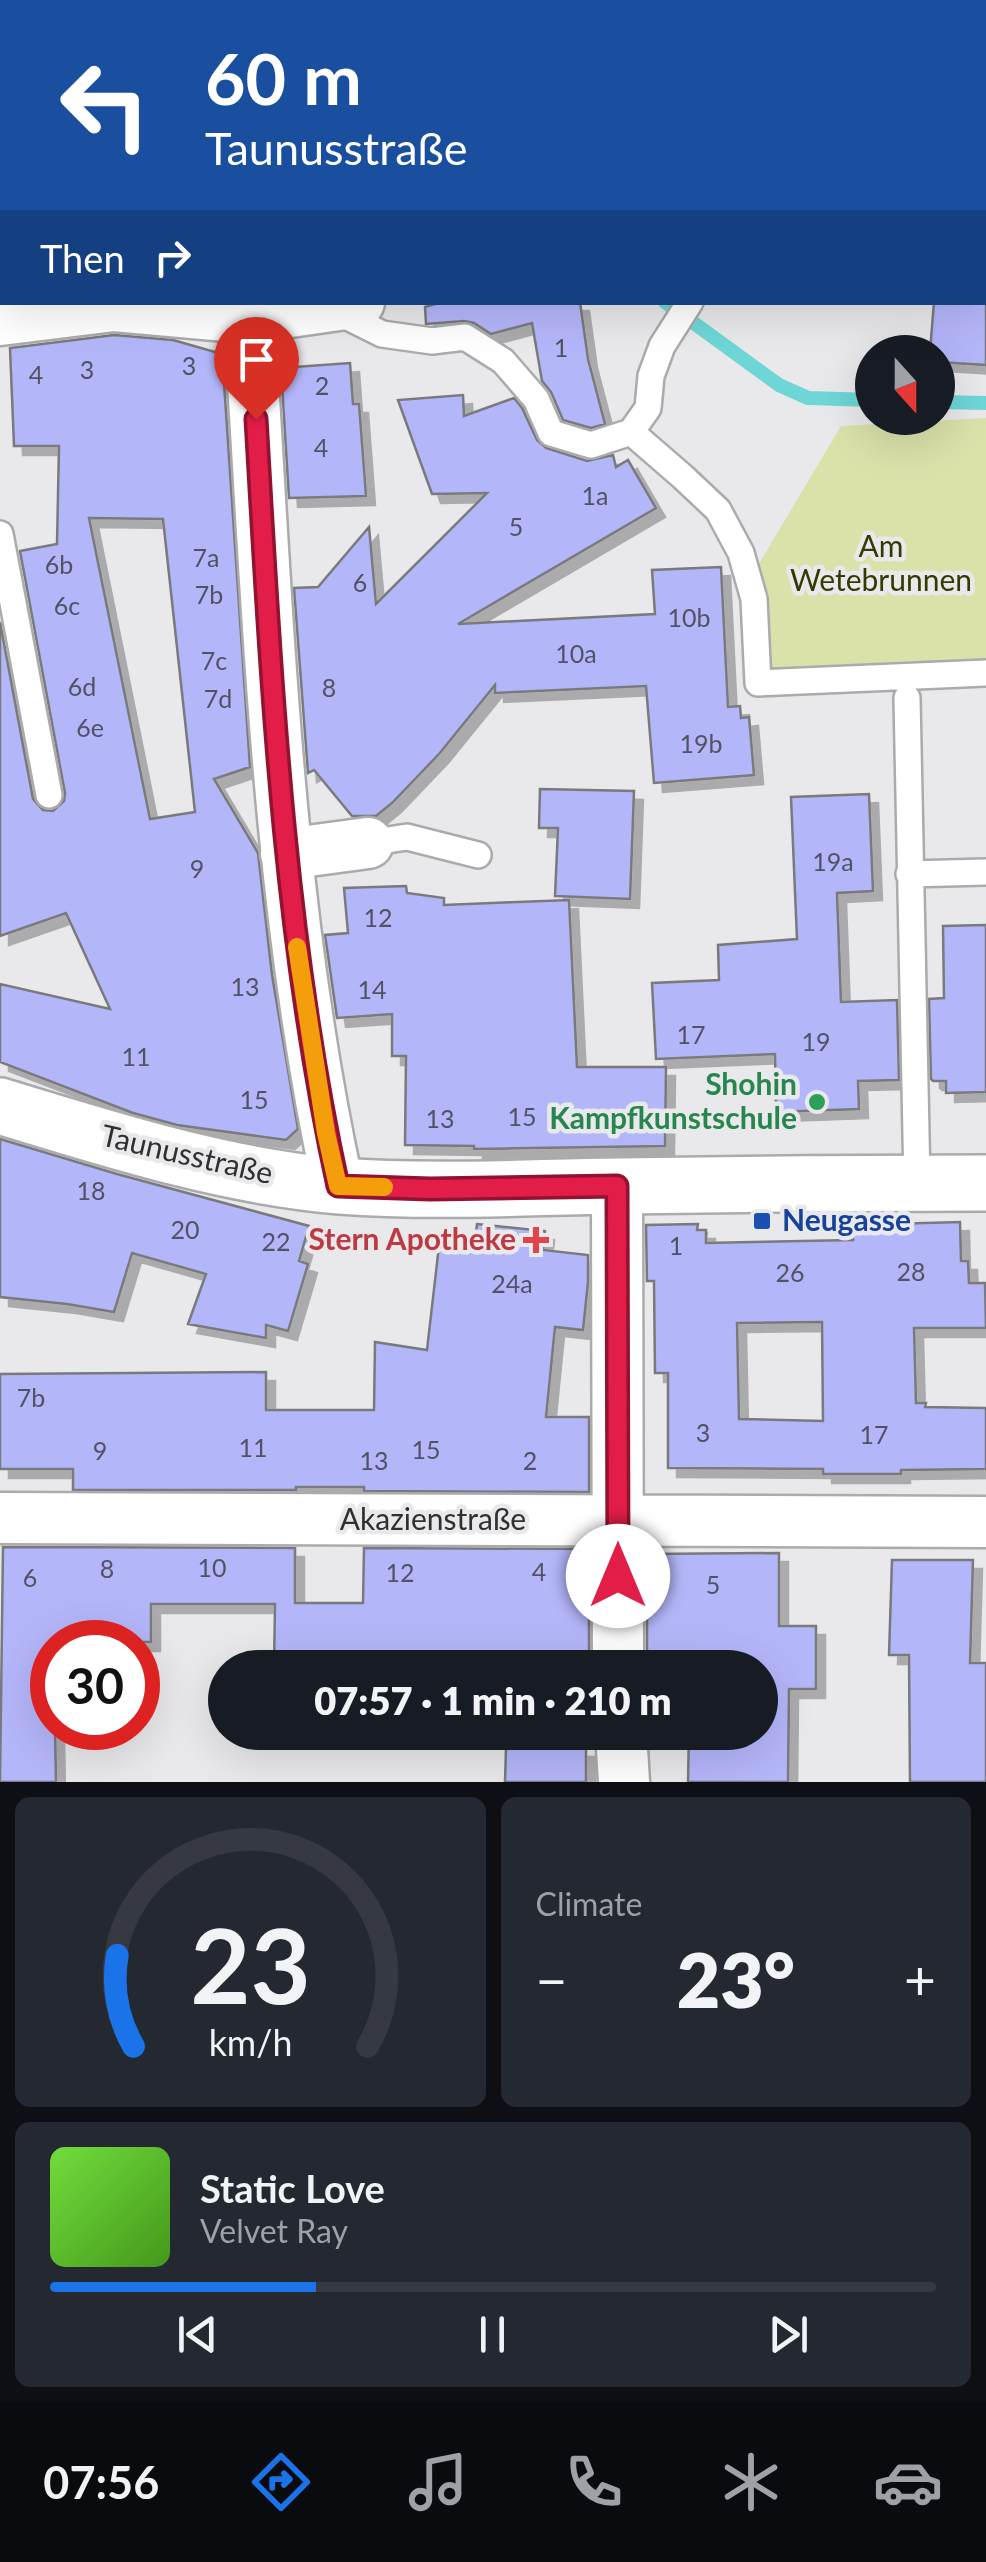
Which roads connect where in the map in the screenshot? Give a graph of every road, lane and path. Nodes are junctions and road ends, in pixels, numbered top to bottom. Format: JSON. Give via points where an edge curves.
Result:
{"nodes":[{"id":1,"x":107,"y":305,"type":"edge"},
{"id":2,"x":124,"y":305,"type":"edge"},
{"id":3,"x":343,"y":305,"type":"edge"},
{"id":4,"x":685,"y":311,"type":"edge"},
{"id":5,"x":249,"y":318,"type":"junction"},
{"id":6,"x":0,"y":320,"type":"edge"},
{"id":7,"x":631,"y":432,"type":"junction"},
{"id":8,"x":0,"y":534,"type":"edge"},
{"id":9,"x":986,"y":673,"type":"edge"},
{"id":10,"x":907,"y":698,"type":"dead end"},
{"id":11,"x":49,"y":795,"type":"dead end"},
{"id":12,"x":368,"y":844,"type":"joint"},
{"id":13,"x":286,"y":854,"type":"junction"},
{"id":14,"x":478,"y":855,"type":"dead end"},
{"id":15,"x":986,"y":872,"type":"edge"},
{"id":16,"x":910,"y":874,"type":"junction"},
{"id":17,"x":0,"y":1106,"type":"edge"},
{"id":18,"x":917,"y":1183,"type":"junction"},
{"id":19,"x":986,"y":1183,"type":"edge"},
{"id":20,"x":338,"y":1186,"type":"junction"},
{"id":21,"x":617,"y":1186,"type":"junction"},
{"id":22,"x":0,"y":1518,"type":"edge"},
{"id":23,"x":618,"y":1521,"type":"junction"},
{"id":24,"x":986,"y":1522,"type":"edge"},
{"id":25,"x":618,"y":1650,"type":"edge"},
{"id":26,"x":622,"y":1750,"type":"edge"},
{"id":27,"x":624,"y":1782,"type":"edge"}],
"edges":[{"from":1,"to":6,"type":"street"},
{"from":2,"to":5,"type":"street"},
{"from":3,"to":5,"type":"street"},
{"from":3,"to":7,"type":"lane","via":[[382,334],[432,341],[465,337],[503,361],[536,399],[551,433],[591,445]]},
{"from":4,"to":7,"type":"lane","via":[[662,346],[648,408]]},
{"from":5,"to":13,"type":"street"},
{"from":7,"to":9,"type":"lane","via":[[718,510],[740,552],[754,599],[758,683]]},
{"from":8,"to":11,"type":"lane"},
{"from":10,"to":16,"type":"lane"},
{"from":12,"to":13,"type":"street"},
{"from":12,"to":14,"type":"lane","via":[[407,837]]},
{"from":13,"to":20,"type":"street","via":[[298,963]]},
{"from":15,"to":16,"type":"lane"},
{"from":16,"to":18,"type":"lane"},
{"from":17,"to":20,"type":"street","name":"Taunusstraße","via":[[184,1158]]},
{"from":18,"to":19,"type":"street","name":"Taunusstraße"},
{"from":18,"to":21,"type":"street","name":"Taunusstraße"},
{"from":20,"to":21,"type":"street","name":"Taunusstraße"},
{"from":21,"to":23,"type":"street"},
{"from":22,"to":23,"type":"street","name":"Akazienstraße"},
{"from":23,"to":24,"type":"street","name":"Akazienstraße"},
{"from":23,"to":25,"type":"street"},
{"from":26,"to":27,"type":"street"}]}
